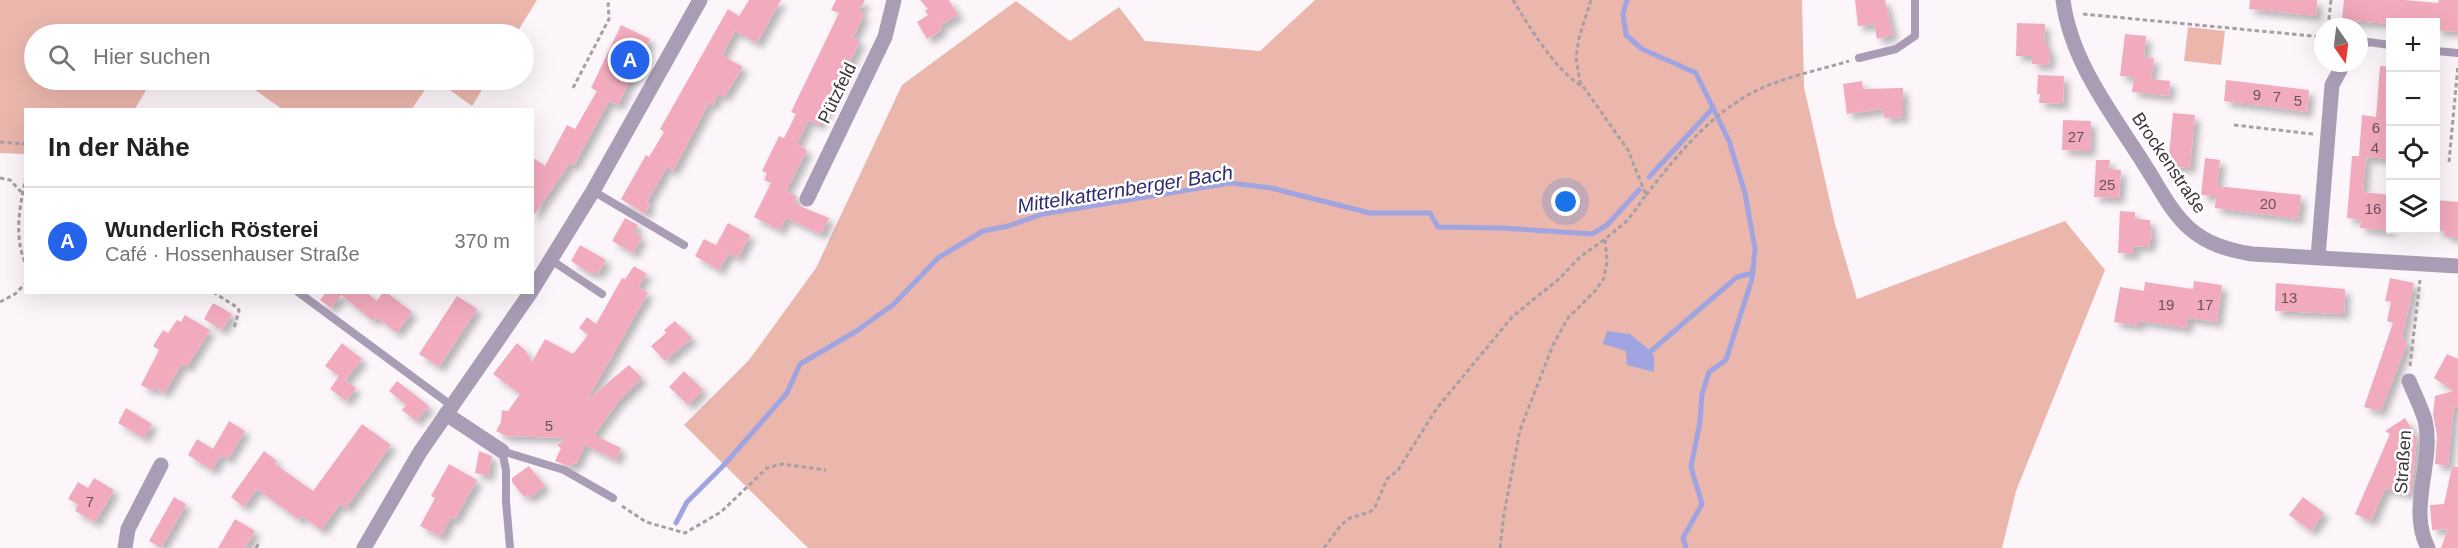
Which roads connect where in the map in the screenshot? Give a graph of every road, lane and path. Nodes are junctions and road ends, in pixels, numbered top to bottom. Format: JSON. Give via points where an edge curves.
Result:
{"nodes":[{"id":1,"x":608,"y":0,"type":"edge"},
{"id":2,"x":700,"y":0,"type":"edge"},
{"id":3,"x":894,"y":0,"type":"edge"},
{"id":4,"x":1514,"y":0,"type":"edge"},
{"id":5,"x":1591,"y":0,"type":"edge"},
{"id":6,"x":1915,"y":0,"type":"edge"},
{"id":7,"x":2331,"y":0,"type":"edge"},
{"id":8,"x":2064,"y":6,"type":"edge"},
{"id":9,"x":2329,"y":18,"type":"edge"},
{"id":10,"x":2314,"y":36,"type":"edge"},
{"id":11,"x":2368,"y":42,"type":"edge"},
{"id":12,"x":2386,"y":44,"type":"edge"},
{"id":13,"x":2440,"y":51,"type":"edge"},
{"id":14,"x":2458,"y":53,"type":"edge"},
{"id":15,"x":1859,"y":58,"type":"joint"},
{"id":16,"x":2458,"y":65,"type":"edge"},
{"id":17,"x":2339,"y":72,"type":"edge"},
{"id":18,"x":1583,"y":87,"type":"junction"},
{"id":19,"x":573,"y":88,"type":"dead end"},
{"id":20,"x":2234,"y":125,"type":"dead end"},
{"id":21,"x":2328,"y":135,"type":"junction"},
{"id":22,"x":0,"y":142,"type":"edge"},
{"id":23,"x":24,"y":144,"type":"edge"},
{"id":24,"x":2449,"y":162,"type":"dead end"},
{"id":25,"x":0,"y":178,"type":"edge"},
{"id":26,"x":24,"y":182,"type":"edge"},
{"id":27,"x":593,"y":191,"type":"junction"},
{"id":28,"x":21,"y":192,"type":"junction"},
{"id":29,"x":1646,"y":195,"type":"junction"},
{"id":30,"x":807,"y":200,"type":"dead end"},
{"id":31,"x":1605,"y":239,"type":"junction"},
{"id":32,"x":684,"y":245,"type":"dead end"},
{"id":33,"x":2318,"y":257,"type":"junction"},
{"id":34,"x":24,"y":260,"type":"edge"},
{"id":35,"x":551,"y":260,"type":"junction"},
{"id":36,"x":2423,"y":264,"type":"junction"},
{"id":37,"x":2458,"y":266,"type":"edge"},
{"id":38,"x":24,"y":285,"type":"edge"},
{"id":39,"x":534,"y":288,"type":"edge"},
{"id":40,"x":216,"y":294,"type":"edge"},
{"id":41,"x":301,"y":294,"type":"edge"},
{"id":42,"x":530,"y":294,"type":"edge"},
{"id":43,"x":602,"y":294,"type":"dead end"},
{"id":44,"x":0,"y":302,"type":"edge"},
{"id":45,"x":234,"y":328,"type":"dead end"},
{"id":46,"x":2409,"y":381,"type":"joint"},
{"id":47,"x":449,"y":410,"type":"junction"},
{"id":48,"x":502,"y":451,"type":"junction"},
{"id":49,"x":161,"y":465,"type":"dead end"},
{"id":50,"x":826,"y":470,"type":"dead end"},
{"id":51,"x":613,"y":498,"type":"joint"},
{"id":52,"x":259,"y":543,"type":"dead end"},
{"id":53,"x":125,"y":548,"type":"edge"},
{"id":54,"x":256,"y":548,"type":"edge"},
{"id":55,"x":364,"y":548,"type":"edge"},
{"id":56,"x":510,"y":548,"type":"edge"},
{"id":57,"x":1324,"y":548,"type":"edge"},
{"id":58,"x":1500,"y":548,"type":"edge"},
{"id":59,"x":2428,"y":548,"type":"edge"}],
"edges":[{"from":1,"to":19,"type":"path","via":[[609,20]]},
{"from":2,"to":27,"type":"street"},
{"from":3,"to":30,"type":"street","name":"Pützfeld","via":[[885,37]]},
{"from":4,"to":18,"type":"path","via":[[1527,24],[1569,78]]},
{"from":5,"to":18,"type":"path","via":[[1576,58]]},
{"from":6,"to":15,"type":"lane","via":[[1915,36],[1896,49]]},
{"from":7,"to":9,"type":"path"},
{"from":8,"to":10,"type":"path"},
{"from":8,"to":33,"type":"street","name":"Brockenstraße","via":[[2072,39],[2089,76],[2178,218],[2205,239],[2233,251]]},
{"from":11,"to":12,"type":"lane"},
{"from":13,"to":14,"type":"lane"},
{"from":15,"to":29,"type":"path","via":[[1766,87],[1724,110]]},
{"from":16,"to":24,"type":"path"},
{"from":17,"to":21,"type":"street","via":[[2332,85]]},
{"from":18,"to":29,"type":"path","via":[[1628,150]]},
{"from":20,"to":21,"type":"path"},
{"from":21,"to":33,"type":"street"},
{"from":22,"to":23,"type":"path"},
{"from":25,"to":28,"type":"path","via":[[10,180]]},
{"from":26,"to":28,"type":"path"},
{"from":27,"to":32,"type":"lane"},
{"from":27,"to":35,"type":"street"},
{"from":28,"to":34,"type":"path","via":[[18,223]]},
{"from":29,"to":31,"type":"path","via":[[1629,220]]},
{"from":31,"to":57,"type":"path","via":[[1514,316],[1437,408],[1398,470],[1387,479],[1375,507],[1341,525]]},
{"from":31,"to":58,"type":"path","via":[[1604,278],[1568,318],[1556,339],[1523,422]]},
{"from":33,"to":36,"type":"street","name":"Brockenstraße"},
{"from":35,"to":39,"type":"street"},
{"from":35,"to":43,"type":"lane"},
{"from":36,"to":37,"type":"street","name":"Brockenstraße"},
{"from":36,"to":46,"type":"path"},
{"from":38,"to":44,"type":"path"},
{"from":40,"to":45,"type":"path","via":[[238,308]]},
{"from":41,"to":47,"type":"lane"},
{"from":42,"to":47,"type":"street"},
{"from":46,"to":59,"type":"street","name":"Straßen","via":[[2425,421],[2426,458],[2419,506]]},
{"from":47,"to":48,"type":"street"},
{"from":47,"to":55,"type":"street"},
{"from":48,"to":51,"type":"lane","via":[[548,463]]},
{"from":48,"to":56,"type":"lane"},
{"from":49,"to":53,"type":"street","via":[[128,529]]},
{"from":50,"to":51,"type":"path","via":[[782,464],[767,468],[721,512],[685,533],[646,522]]},
{"from":52,"to":54,"type":"path"}]}
